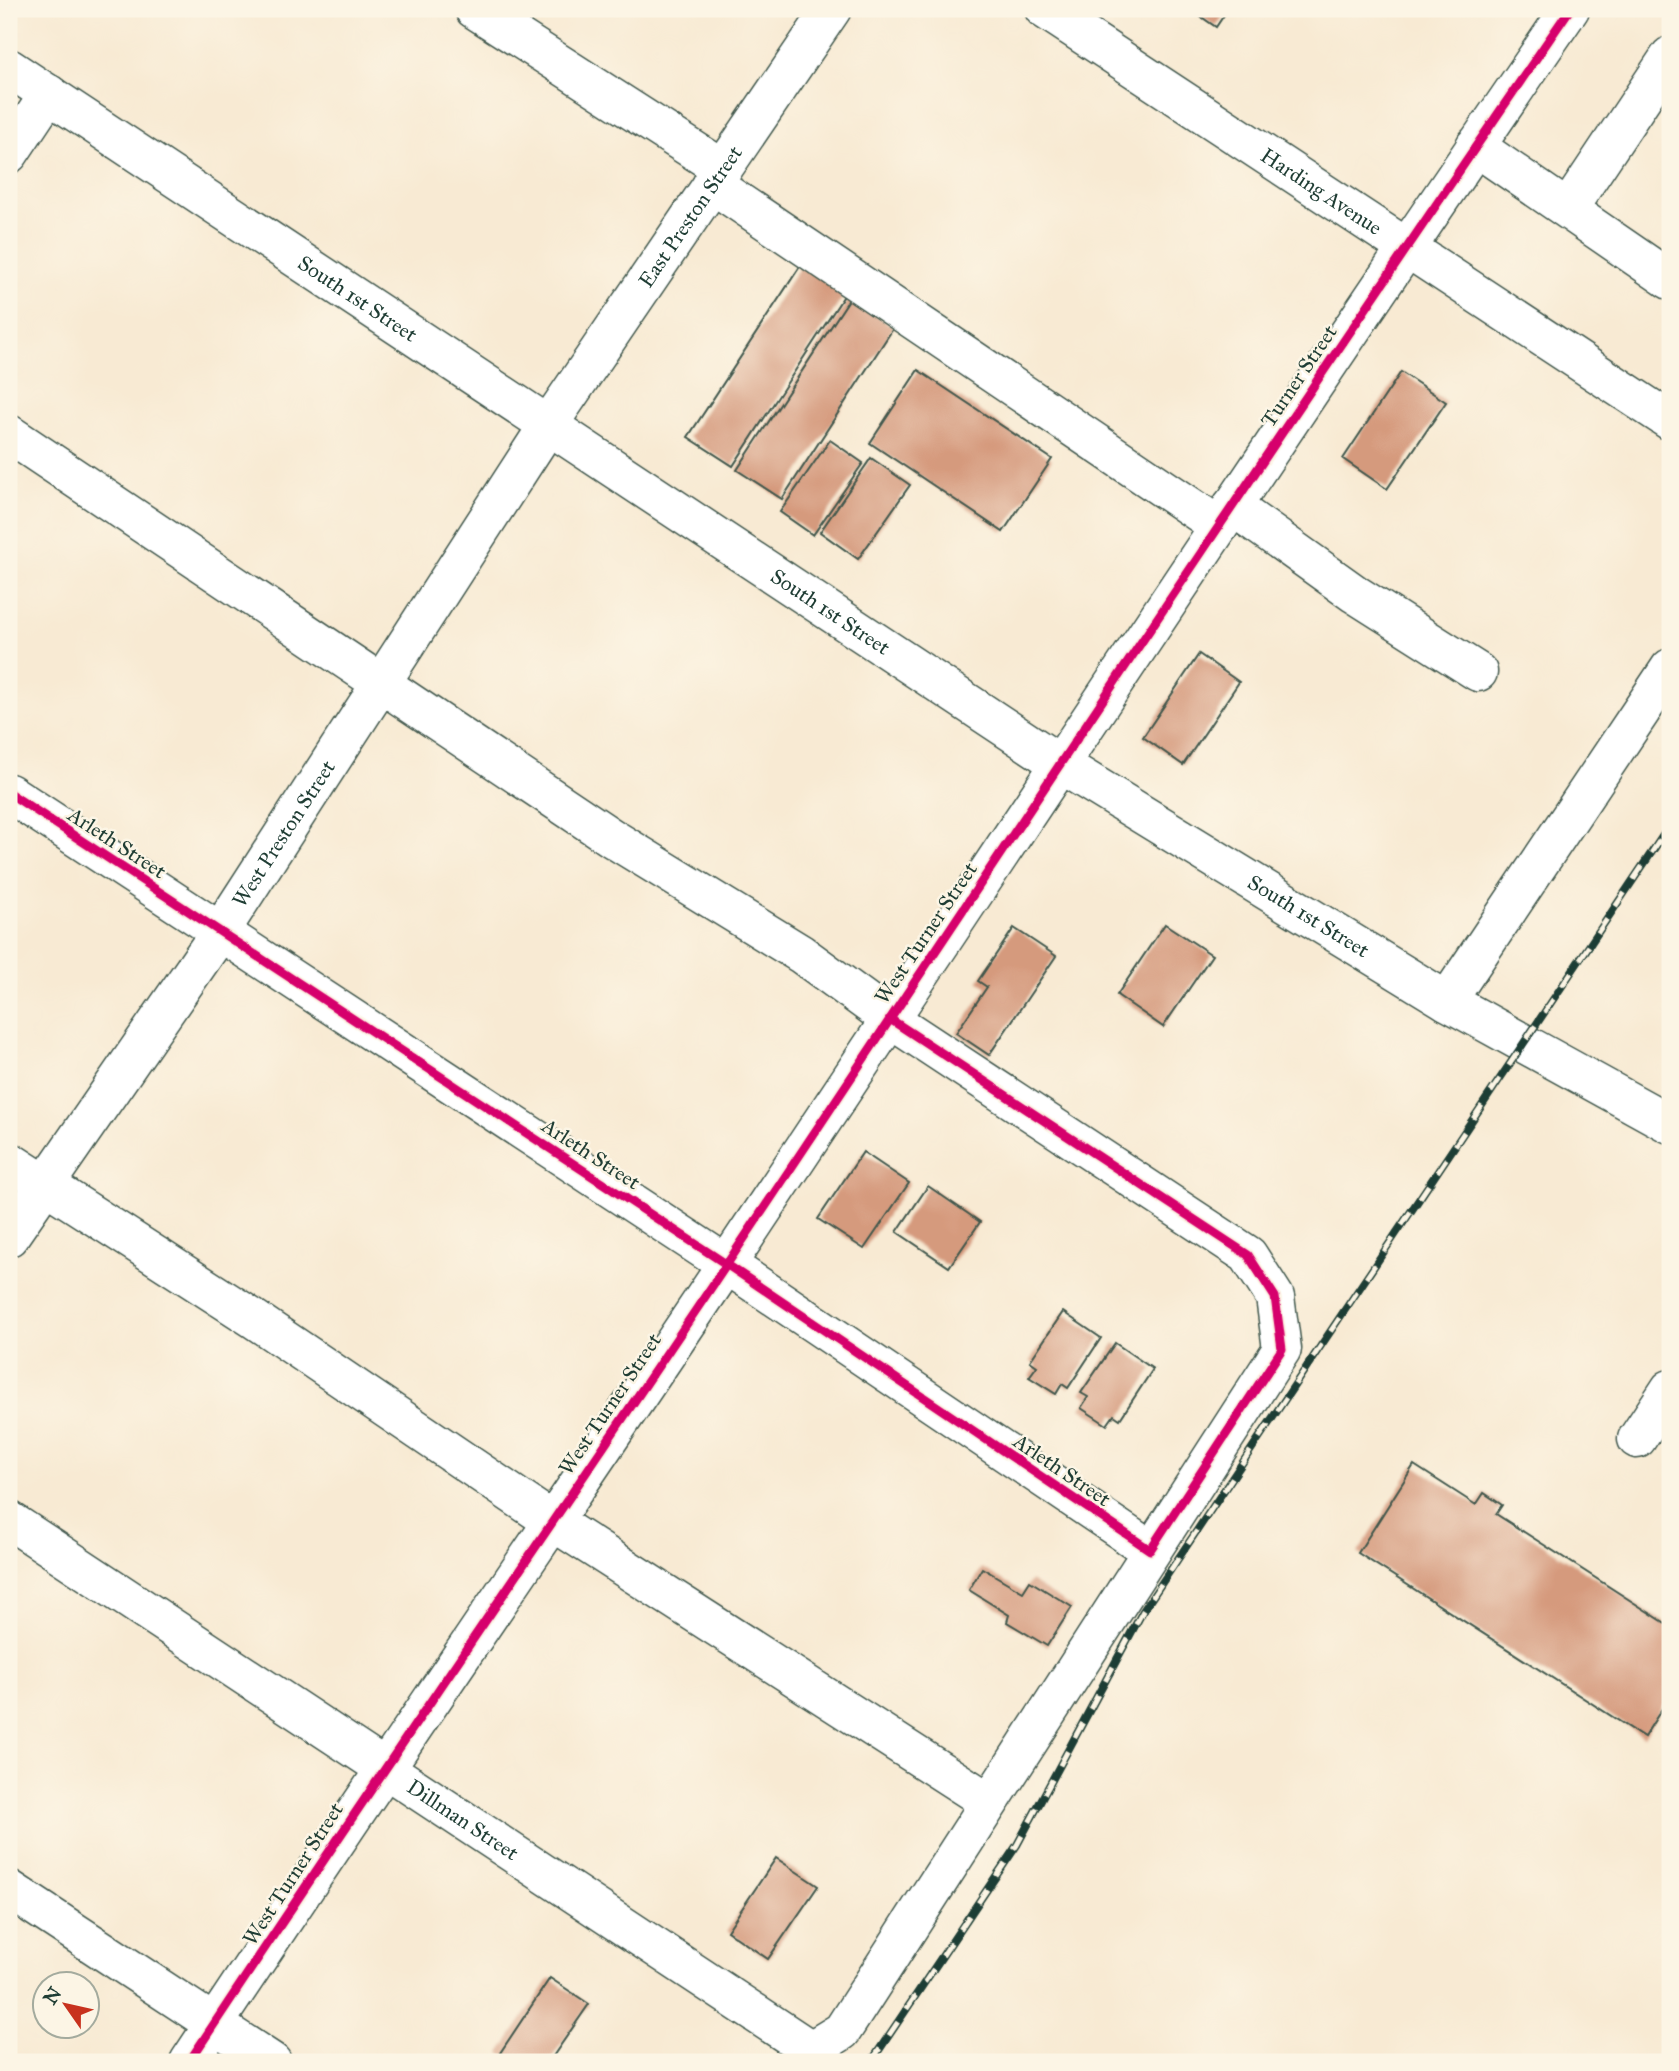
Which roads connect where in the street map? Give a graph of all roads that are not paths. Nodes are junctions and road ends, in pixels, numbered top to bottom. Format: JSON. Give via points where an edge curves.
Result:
{"nodes":[{"id":1,"x":474,"y":9,"type":"edge"},
{"id":2,"x":832,"y":9,"type":"edge"},
{"id":3,"x":1044,"y":9,"type":"edge"},
{"id":4,"x":1570,"y":9,"type":"edge"},
{"id":5,"x":1670,"y":56,"type":"edge"},
{"id":6,"x":9,"y":68,"type":"edge"},
{"id":7,"x":49,"y":94,"type":"junction"},
{"id":8,"x":1475,"y":146,"type":"junction"},
{"id":9,"x":9,"y":154,"type":"edge"},
{"id":10,"x":718,"y":176,"type":"junction"},
{"id":11,"x":1568,"y":209,"type":"junction"},
{"id":12,"x":1406,"y":248,"type":"junction"},
{"id":13,"x":1670,"y":280,"type":"edge"},
{"id":14,"x":1670,"y":421,"type":"edge"},
{"id":15,"x":549,"y":424,"type":"junction"},
{"id":16,"x":9,"y":434,"type":"edge"},
{"id":17,"x":1226,"y":516,"type":"junction"},
{"id":18,"x":1670,"y":668,"type":"edge"},
{"id":19,"x":1478,"y":672,"type":"dead end"},
{"id":20,"x":380,"y":684,"type":"junction"},
{"id":21,"x":1060,"y":764,"type":"junction"},
{"id":22,"x":9,"y":793,"type":"edge"},
{"id":23,"x":220,"y":932,"type":"junction"},
{"id":24,"x":1447,"y":1001,"type":"junction"},
{"id":25,"x":890,"y":1019,"type":"junction"},
{"id":26,"x":1670,"y":1124,"type":"edge"},
{"id":27,"x":9,"y":1161,"type":"edge"},
{"id":28,"x":47,"y":1183,"type":"junction"},
{"id":29,"x":9,"y":1237,"type":"edge"},
{"id":30,"x":726,"y":1264,"type":"junction"},
{"id":31,"x":1670,"y":1390,"type":"edge"},
{"id":32,"x":1637,"y":1439,"type":"dead end"},
{"id":33,"x":9,"y":1520,"type":"edge"},
{"id":34,"x":552,"y":1521,"type":"junction"},
{"id":35,"x":1150,"y":1550,"type":"junction"},
{"id":36,"x":384,"y":1768,"type":"junction"},
{"id":37,"x":989,"y":1802,"type":"junction"},
{"id":38,"x":9,"y":1889,"type":"edge"},
{"id":39,"x":214,"y":2025,"type":"junction"},
{"id":40,"x":808,"y":2056,"type":"edge"},
{"id":41,"x":189,"y":2062,"type":"edge"},
{"id":42,"x":272,"y":2062,"type":"edge"}],
"edges":[{"from":1,"to":10,"type":"street"},
{"from":2,"to":10,"type":"street","name":"East Preston Street"},
{"from":3,"to":12,"type":"street","name":"Harding Avenue"},
{"from":4,"to":8,"type":"street","name":"Turner Street"},
{"from":5,"to":11,"type":"street"},
{"from":6,"to":7,"type":"street","name":"South 1st Street"},
{"from":7,"to":9,"type":"street"},
{"from":7,"to":15,"type":"street","name":"South 1st Street"},
{"from":8,"to":11,"type":"street"},
{"from":8,"to":12,"type":"street","name":"Turner Street"},
{"from":10,"to":15,"type":"street","name":"East Preston Street"},
{"from":10,"to":17,"type":"street"},
{"from":11,"to":13,"type":"street"},
{"from":12,"to":14,"type":"street","name":"Harding Avenue"},
{"from":12,"to":17,"type":"street","name":"Turner Street"},
{"from":15,"to":20,"type":"street","name":"West Preston Street"},
{"from":15,"to":21,"type":"street","name":"South 1st Street"},
{"from":16,"to":20,"type":"street"},
{"from":17,"to":19,"type":"street"},
{"from":17,"to":21,"type":"street","name":"Turner Street"},
{"from":18,"to":24,"type":"street"},
{"from":20,"to":23,"type":"street","name":"West Preston Street"},
{"from":20,"to":25,"type":"street","via":[[612,838],[801,954]]},
{"from":21,"to":24,"type":"street","name":"South 1st Street"},
{"from":21,"to":25,"type":"street","name":"West Turner Street"},
{"from":22,"to":23,"type":"street","name":"Arleth Street"},
{"from":23,"to":28,"type":"street","name":"West Preston Street"},
{"from":23,"to":30,"type":"street","name":"Arleth Street"},
{"from":24,"to":26,"type":"street","name":"South 1st Street"},
{"from":25,"to":30,"type":"street","name":"West Turner Street"},
{"from":25,"to":35,"type":"street","via":[[1248,1255],[1275,1297],[1282,1349]]},
{"from":27,"to":28,"type":"street"},
{"from":28,"to":29,"type":"street","name":"West Preston Street"},
{"from":28,"to":34,"type":"street"},
{"from":30,"to":34,"type":"street","name":"West Turner Street"},
{"from":30,"to":35,"type":"street","name":"Arleth Street"},
{"from":31,"to":32,"type":"street"},
{"from":33,"to":36,"type":"street","name":"Dillman Street"},
{"from":34,"to":36,"type":"street","name":"West Turner Street"},
{"from":34,"to":37,"type":"street"},
{"from":35,"to":37,"type":"street"},
{"from":36,"to":39,"type":"street","name":"West Turner Street"},
{"from":36,"to":40,"type":"street","name":"Dillman Street"},
{"from":37,"to":40,"type":"street","via":[[842,2031]]},
{"from":38,"to":39,"type":"street"},
{"from":39,"to":41,"type":"street","name":"West Turner Street"},
{"from":39,"to":42,"type":"street"}]}
